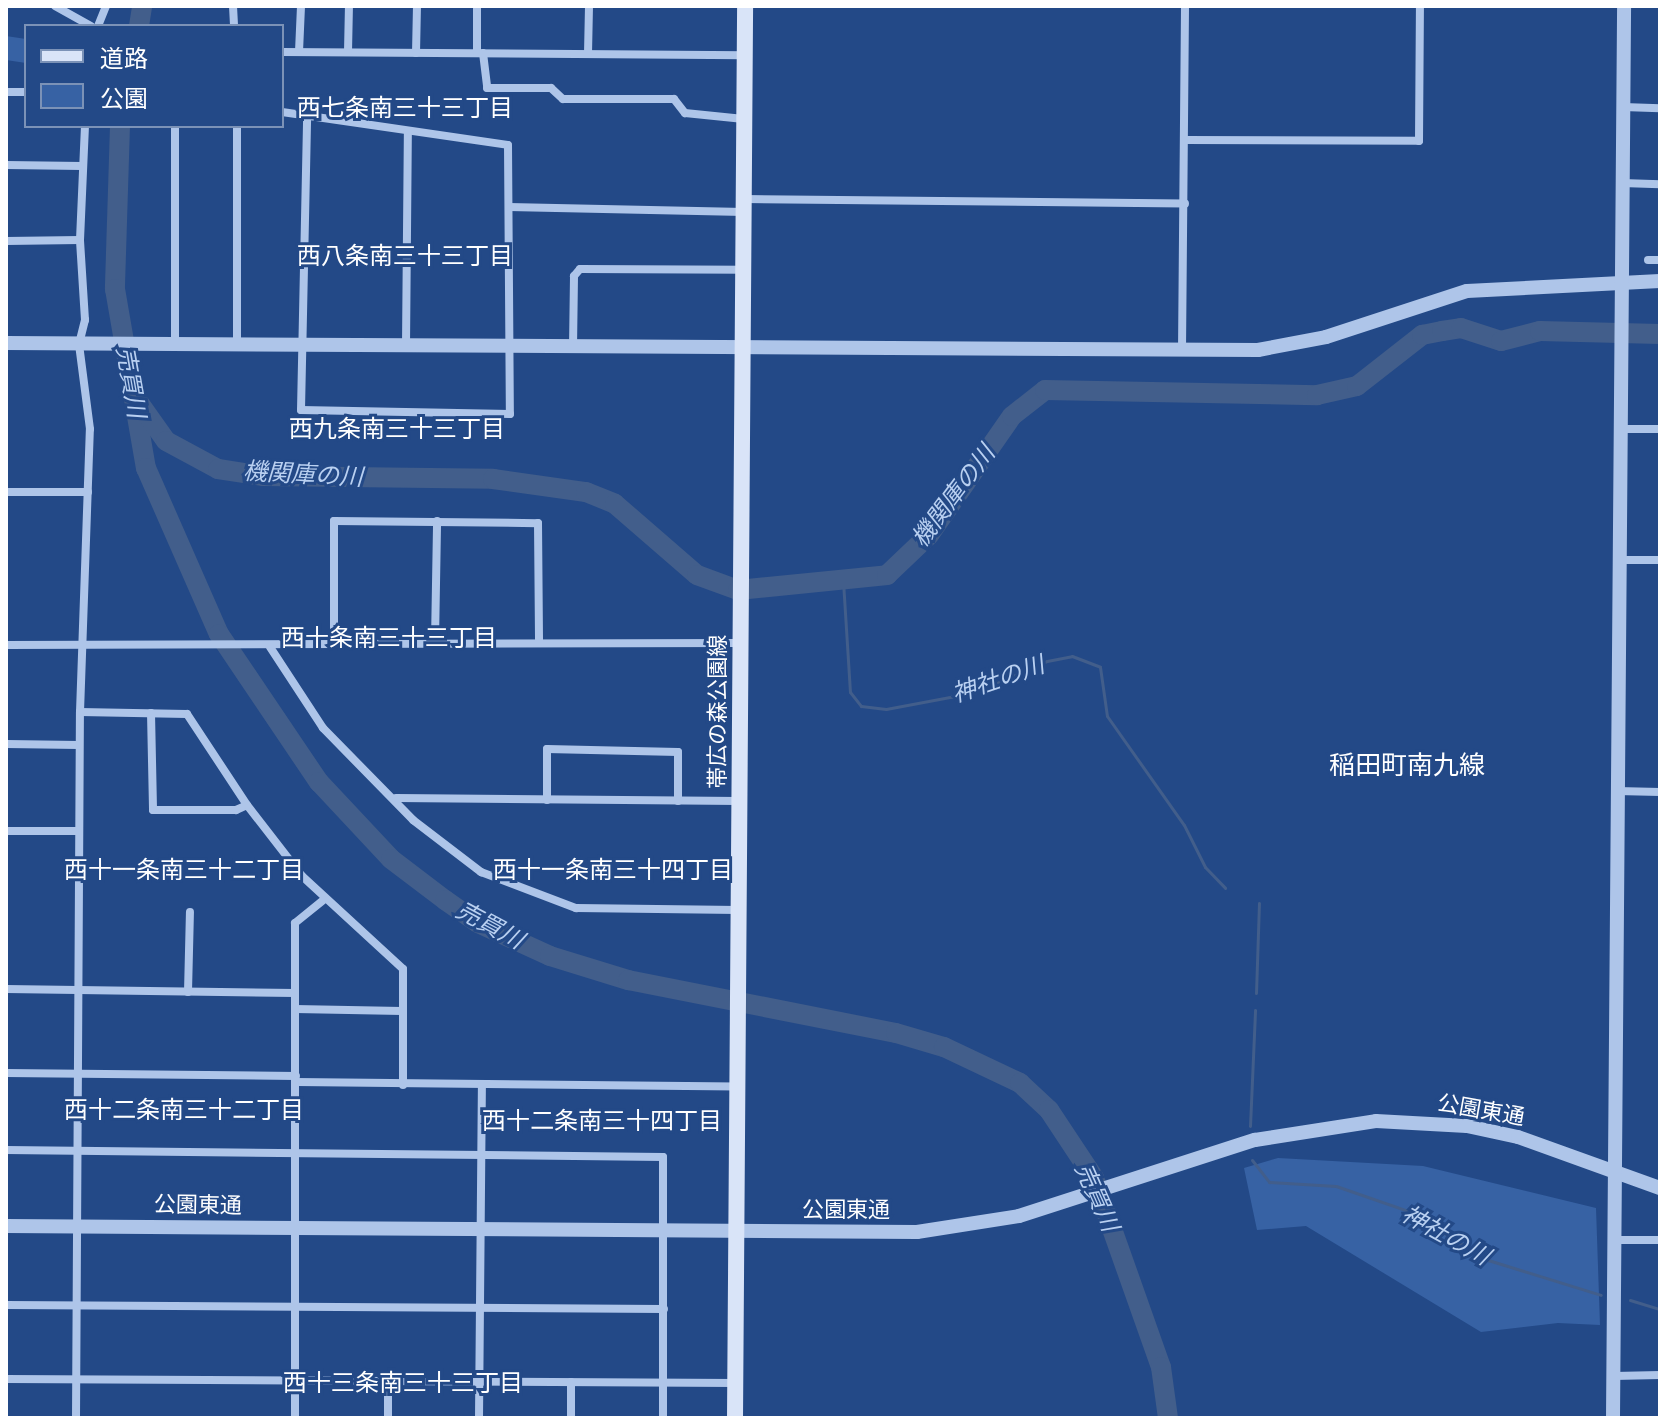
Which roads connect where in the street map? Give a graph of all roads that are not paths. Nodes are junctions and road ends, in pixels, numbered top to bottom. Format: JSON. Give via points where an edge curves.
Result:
{"nodes":[{"id":1,"x":55,"y":6,"type":"edge"},
{"id":2,"x":301,"y":6,"type":"edge"},
{"id":3,"x":349,"y":6,"type":"edge"},
{"id":4,"x":417,"y":6,"type":"edge"},
{"id":5,"x":477,"y":6,"type":"edge"},
{"id":6,"x":589,"y":6,"type":"edge"},
{"id":7,"x":745,"y":6,"type":"edge"},
{"id":8,"x":1185,"y":6,"type":"edge"},
{"id":9,"x":1420,"y":6,"type":"edge"},
{"id":10,"x":1624,"y":6,"type":"edge"},
{"id":11,"x":87,"y":24,"type":"edge"},
{"id":12,"x":284,"y":52,"type":"edge"},
{"id":13,"x":299,"y":52,"type":"junction"},
{"id":14,"x":348,"y":52,"type":"junction"},
{"id":15,"x":416,"y":53,"type":"junction"},
{"id":16,"x":480,"y":53,"type":"junction"},
{"id":17,"x":588,"y":54,"type":"junction"},
{"id":18,"x":745,"y":55,"type":"junction"},
{"id":19,"x":1623,"y":107,"type":"junction"},
{"id":20,"x":1660,"y":108,"type":"edge"},
{"id":21,"x":284,"y":112,"type":"edge"},
{"id":22,"x":307,"y":116,"type":"junction"},
{"id":23,"x":744,"y":119,"type":"junction"},
{"id":24,"x":85,"y":128,"type":"edge"},
{"id":25,"x":175,"y":128,"type":"edge"},
{"id":26,"x":237,"y":128,"type":"edge"},
{"id":27,"x":408,"y":131,"type":"junction"},
{"id":28,"x":1185,"y":140,"type":"junction"},
{"id":29,"x":6,"y":165,"type":"edge"},
{"id":30,"x":82,"y":166,"type":"junction"},
{"id":31,"x":1622,"y":183,"type":"junction"},
{"id":32,"x":1660,"y":184,"type":"edge"},
{"id":33,"x":1185,"y":204,"type":"junction"},
{"id":34,"x":744,"y":206,"type":"junction"},
{"id":35,"x":509,"y":207,"type":"junction"},
{"id":36,"x":80,"y":240,"type":"junction"},
{"id":37,"x":6,"y":241,"type":"edge"},
{"id":38,"x":1648,"y":260,"type":"dead end"},
{"id":39,"x":1660,"y":260,"type":"edge"},
{"id":40,"x":744,"y":270,"type":"junction"},
{"id":41,"x":1622,"y":281,"type":"junction"},
{"id":42,"x":1660,"y":281,"type":"edge"},
{"id":43,"x":6,"y":343,"type":"edge"},
{"id":44,"x":86,"y":344,"type":"junction"},
{"id":45,"x":168,"y":344,"type":"junction"},
{"id":46,"x":237,"y":345,"type":"junction"},
{"id":47,"x":303,"y":345,"type":"junction"},
{"id":48,"x":406,"y":346,"type":"junction"},
{"id":49,"x":510,"y":349,"type":"junction"},
{"id":50,"x":573,"y":349,"type":"junction"},
{"id":51,"x":743,"y":349,"type":"junction"},
{"id":52,"x":1182,"y":352,"type":"junction"},
{"id":53,"x":1620,"y":429,"type":"junction"},
{"id":54,"x":1660,"y":429,"type":"edge"},
{"id":55,"x":6,"y":492,"type":"edge"},
{"id":56,"x":88,"y":492,"type":"junction"},
{"id":57,"x":437,"y":521,"type":"junction"},
{"id":58,"x":1619,"y":560,"type":"junction"},
{"id":59,"x":1660,"y":560,"type":"edge"},
{"id":60,"x":435,"y":641,"type":"junction"},
{"id":61,"x":539,"y":642,"type":"junction"},
{"id":62,"x":741,"y":643,"type":"junction"},
{"id":63,"x":334,"y":644,"type":"junction"},
{"id":64,"x":6,"y":645,"type":"edge"},
{"id":65,"x":82,"y":646,"type":"junction"},
{"id":66,"x":267,"y":646,"type":"junction"},
{"id":67,"x":80,"y":712,"type":"junction"},
{"id":68,"x":151,"y":713,"type":"junction"},
{"id":69,"x":6,"y":744,"type":"edge"},
{"id":70,"x":79,"y":745,"type":"junction"},
{"id":71,"x":1617,"y":791,"type":"junction"},
{"id":72,"x":1660,"y":792,"type":"edge"},
{"id":73,"x":396,"y":798,"type":"junction"},
{"id":74,"x":547,"y":800,"type":"junction"},
{"id":75,"x":678,"y":801,"type":"junction"},
{"id":76,"x":740,"y":801,"type":"junction"},
{"id":77,"x":247,"y":805,"type":"junction"},
{"id":78,"x":6,"y":831,"type":"edge"},
{"id":79,"x":79,"y":831,"type":"junction"},
{"id":80,"x":323,"y":900,"type":"junction"},
{"id":81,"x":739,"y":910,"type":"junction"},
{"id":82,"x":190,"y":912,"type":"dead end"},
{"id":83,"x":6,"y":989,"type":"edge"},
{"id":84,"x":79,"y":990,"type":"junction"},
{"id":85,"x":188,"y":992,"type":"junction"},
{"id":86,"x":295,"y":993,"type":"junction"},
{"id":87,"x":295,"y":1009,"type":"junction"},
{"id":88,"x":402,"y":1011,"type":"junction"},
{"id":89,"x":6,"y":1073,"type":"edge"},
{"id":90,"x":76,"y":1073,"type":"junction"},
{"id":91,"x":296,"y":1079,"type":"junction"},
{"id":92,"x":403,"y":1085,"type":"junction"},
{"id":93,"x":482,"y":1086,"type":"junction"},
{"id":94,"x":737,"y":1087,"type":"junction"},
{"id":95,"x":6,"y":1150,"type":"edge"},
{"id":96,"x":76,"y":1151,"type":"junction"},
{"id":97,"x":296,"y":1153,"type":"junction"},
{"id":98,"x":481,"y":1156,"type":"junction"},
{"id":99,"x":1616,"y":1170,"type":"junction"},
{"id":100,"x":1660,"y":1188,"type":"edge"},
{"id":101,"x":6,"y":1226,"type":"edge"},
{"id":102,"x":78,"y":1226,"type":"junction"},
{"id":103,"x":296,"y":1228,"type":"junction"},
{"id":104,"x":481,"y":1230,"type":"junction"},
{"id":105,"x":663,"y":1232,"type":"junction"},
{"id":106,"x":737,"y":1232,"type":"junction"},
{"id":107,"x":1618,"y":1240,"type":"junction"},
{"id":108,"x":1660,"y":1240,"type":"edge"},
{"id":109,"x":6,"y":1305,"type":"edge"},
{"id":110,"x":77,"y":1306,"type":"junction"},
{"id":111,"x":296,"y":1306,"type":"junction"},
{"id":112,"x":481,"y":1308,"type":"junction"},
{"id":113,"x":664,"y":1309,"type":"junction"},
{"id":114,"x":1660,"y":1375,"type":"edge"},
{"id":115,"x":1614,"y":1376,"type":"junction"},
{"id":116,"x":6,"y":1379,"type":"edge"},
{"id":117,"x":75,"y":1379,"type":"junction"},
{"id":118,"x":295,"y":1380,"type":"junction"},
{"id":119,"x":479,"y":1381,"type":"junction"},
{"id":120,"x":388,"y":1382,"type":"junction"},
{"id":121,"x":571,"y":1382,"type":"junction"},
{"id":122,"x":736,"y":1383,"type":"junction"},
{"id":123,"x":664,"y":1384,"type":"junction"},
{"id":124,"x":76,"y":1418,"type":"edge"},
{"id":125,"x":295,"y":1418,"type":"edge"},
{"id":126,"x":388,"y":1418,"type":"edge"},
{"id":127,"x":479,"y":1418,"type":"edge"},
{"id":128,"x":571,"y":1418,"type":"edge"},
{"id":129,"x":663,"y":1418,"type":"edge"},
{"id":130,"x":735,"y":1418,"type":"edge"},
{"id":131,"x":1613,"y":1418,"type":"edge"}],
"edges":[{"from":1,"to":11,"type":"street"},
{"from":2,"to":13,"type":"street"},
{"from":3,"to":14,"type":"street"},
{"from":4,"to":15,"type":"street"},
{"from":5,"to":16,"type":"street"},
{"from":6,"to":17,"type":"street"},
{"from":7,"to":18,"type":"main road","name":"帯広の森公園線"},
{"from":8,"to":28,"type":"street"},
{"from":9,"to":28,"type":"street","via":[[1419,141]]},
{"from":10,"to":19,"type":"street"},
{"from":12,"to":13,"type":"street"},
{"from":13,"to":14,"type":"street"},
{"from":14,"to":15,"type":"street"},
{"from":15,"to":16,"type":"street"},
{"from":16,"to":17,"type":"street"},
{"from":16,"to":23,"type":"street","via":[[487,88],[551,88],[563,99],[674,99],[685,113]]},
{"from":17,"to":18,"type":"street"},
{"from":18,"to":23,"type":"main road","name":"帯広の森公園線"},
{"from":19,"to":20,"type":"street"},
{"from":19,"to":31,"type":"street"},
{"from":21,"to":22,"type":"street"},
{"from":22,"to":27,"type":"street"},
{"from":22,"to":47,"type":"street"},
{"from":23,"to":34,"type":"main road","name":"帯広の森公園線"},
{"from":24,"to":30,"type":"street"},
{"from":25,"to":45,"type":"street"},
{"from":26,"to":46,"type":"street"},
{"from":27,"to":35,"type":"street","via":[[508,145]]},
{"from":27,"to":48,"type":"street"},
{"from":28,"to":33,"type":"street"},
{"from":29,"to":30,"type":"street"},
{"from":30,"to":36,"type":"street"},
{"from":31,"to":32,"type":"street"},
{"from":31,"to":41,"type":"street"},
{"from":33,"to":34,"type":"street"},
{"from":33,"to":52,"type":"street"},
{"from":34,"to":35,"type":"street"},
{"from":34,"to":40,"type":"main road","name":"帯広の森公園線"},
{"from":35,"to":49,"type":"street"},
{"from":36,"to":37,"type":"street"},
{"from":36,"to":44,"type":"street"},
{"from":38,"to":39,"type":"street"},
{"from":40,"to":50,"type":"street","via":[[580,269],[574,276]]},
{"from":40,"to":51,"type":"main road","name":"帯広の森公園線"},
{"from":41,"to":42,"type":"street"},
{"from":41,"to":52,"type":"street","via":[[1467,291],[1281,348]]},
{"from":41,"to":53,"type":"street"},
{"from":43,"to":44,"type":"street"},
{"from":44,"to":45,"type":"street"},
{"from":44,"to":56,"type":"street"},
{"from":45,"to":46,"type":"street"},
{"from":46,"to":47,"type":"street"},
{"from":47,"to":48,"type":"street"},
{"from":47,"to":49,"type":"street","via":[[301,410],[331,411],[510,414]]},
{"from":48,"to":49,"type":"street"},
{"from":49,"to":50,"type":"street"},
{"from":50,"to":51,"type":"street"},
{"from":51,"to":52,"type":"street"},
{"from":51,"to":62,"type":"main road","name":"帯広の森公園線"},
{"from":53,"to":54,"type":"street"},
{"from":53,"to":58,"type":"street"},
{"from":55,"to":56,"type":"street"},
{"from":56,"to":65,"type":"street"},
{"from":57,"to":60,"type":"street"},
{"from":57,"to":61,"type":"street","via":[[538,523]]},
{"from":57,"to":63,"type":"street","via":[[334,521]]},
{"from":58,"to":59,"type":"street"},
{"from":58,"to":71,"type":"street"},
{"from":60,"to":61,"type":"street"},
{"from":60,"to":63,"type":"street"},
{"from":61,"to":62,"type":"street"},
{"from":62,"to":76,"type":"main road","name":"帯広の森公園線"},
{"from":63,"to":66,"type":"street"},
{"from":64,"to":65,"type":"street"},
{"from":65,"to":66,"type":"street"},
{"from":65,"to":67,"type":"street"},
{"from":66,"to":73,"type":"street","via":[[323,728]]},
{"from":67,"to":68,"type":"street"},
{"from":67,"to":70,"type":"street"},
{"from":68,"to":77,"type":"street","via":[[187,714]]},
{"from":68,"to":77,"type":"street","via":[[153,810],[236,810]]},
{"from":69,"to":70,"type":"street"},
{"from":70,"to":79,"type":"street"},
{"from":71,"to":72,"type":"street"},
{"from":71,"to":99,"type":"street"},
{"from":73,"to":74,"type":"street"},
{"from":73,"to":81,"type":"street","via":[[413,820],[481,872],[564,905]]},
{"from":74,"to":75,"type":"street"},
{"from":74,"to":75,"type":"street","via":[[547,749],[678,752]]},
{"from":75,"to":76,"type":"street"},
{"from":76,"to":81,"type":"main road","name":"帯広の森公園線"},
{"from":77,"to":80,"type":"street"},
{"from":78,"to":79,"type":"street"},
{"from":79,"to":84,"type":"street"},
{"from":80,"to":86,"type":"street","via":[[295,923]]},
{"from":80,"to":88,"type":"street","via":[[403,969]]},
{"from":81,"to":94,"type":"main road","name":"帯広の森公園線"},
{"from":82,"to":85,"type":"street"},
{"from":83,"to":84,"type":"street"},
{"from":84,"to":85,"type":"street"},
{"from":84,"to":90,"type":"street"},
{"from":85,"to":86,"type":"street"},
{"from":86,"to":87,"type":"street"},
{"from":87,"to":88,"type":"street"},
{"from":87,"to":91,"type":"street"},
{"from":88,"to":92,"type":"street"},
{"from":89,"to":90,"type":"street"},
{"from":90,"to":91,"type":"street"},
{"from":90,"to":96,"type":"street"},
{"from":91,"to":92,"type":"street"},
{"from":91,"to":97,"type":"street"},
{"from":92,"to":93,"type":"street"},
{"from":93,"to":94,"type":"street"},
{"from":93,"to":98,"type":"street"},
{"from":94,"to":106,"type":"main road","name":"帯広の森公園線"},
{"from":95,"to":96,"type":"street"},
{"from":96,"to":97,"type":"street"},
{"from":96,"to":102,"type":"street"},
{"from":97,"to":98,"type":"street"},
{"from":97,"to":103,"type":"street"},
{"from":98,"to":104,"type":"street"},
{"from":98,"to":105,"type":"street","via":[[663,1157]]},
{"from":99,"to":100,"type":"street","name":"公園東通"},
{"from":99,"to":106,"type":"street","name":"公園東通","via":[[1467,1126],[1376,1121],[1255,1140],[1071,1201],[978,1225],[917,1232]]},
{"from":99,"to":107,"type":"street"},
{"from":101,"to":102,"type":"street","name":"公園東通"},
{"from":102,"to":103,"type":"street","name":"公園東通"},
{"from":102,"to":110,"type":"street"},
{"from":103,"to":104,"type":"street","name":"公園東通"},
{"from":103,"to":111,"type":"street"},
{"from":104,"to":105,"type":"street","name":"公園東通"},
{"from":104,"to":112,"type":"street"},
{"from":105,"to":106,"type":"street","name":"公園東通"},
{"from":105,"to":113,"type":"street"},
{"from":106,"to":122,"type":"main road","name":"帯広の森公園線"},
{"from":107,"to":108,"type":"street"},
{"from":107,"to":115,"type":"street"},
{"from":109,"to":110,"type":"street"},
{"from":110,"to":111,"type":"street"},
{"from":110,"to":117,"type":"street"},
{"from":111,"to":112,"type":"street"},
{"from":111,"to":118,"type":"street"},
{"from":112,"to":113,"type":"street"},
{"from":112,"to":119,"type":"street"},
{"from":113,"to":123,"type":"street"},
{"from":114,"to":115,"type":"street"},
{"from":115,"to":131,"type":"street"},
{"from":116,"to":117,"type":"street"},
{"from":117,"to":118,"type":"street"},
{"from":117,"to":124,"type":"street"},
{"from":118,"to":120,"type":"street"},
{"from":118,"to":125,"type":"street"},
{"from":119,"to":120,"type":"street"},
{"from":119,"to":121,"type":"street"},
{"from":119,"to":127,"type":"street"},
{"from":120,"to":126,"type":"street"},
{"from":121,"to":123,"type":"street"},
{"from":121,"to":128,"type":"street"},
{"from":122,"to":123,"type":"street"},
{"from":122,"to":130,"type":"main road","name":"帯広の森公園線"},
{"from":123,"to":129,"type":"street"}]}
